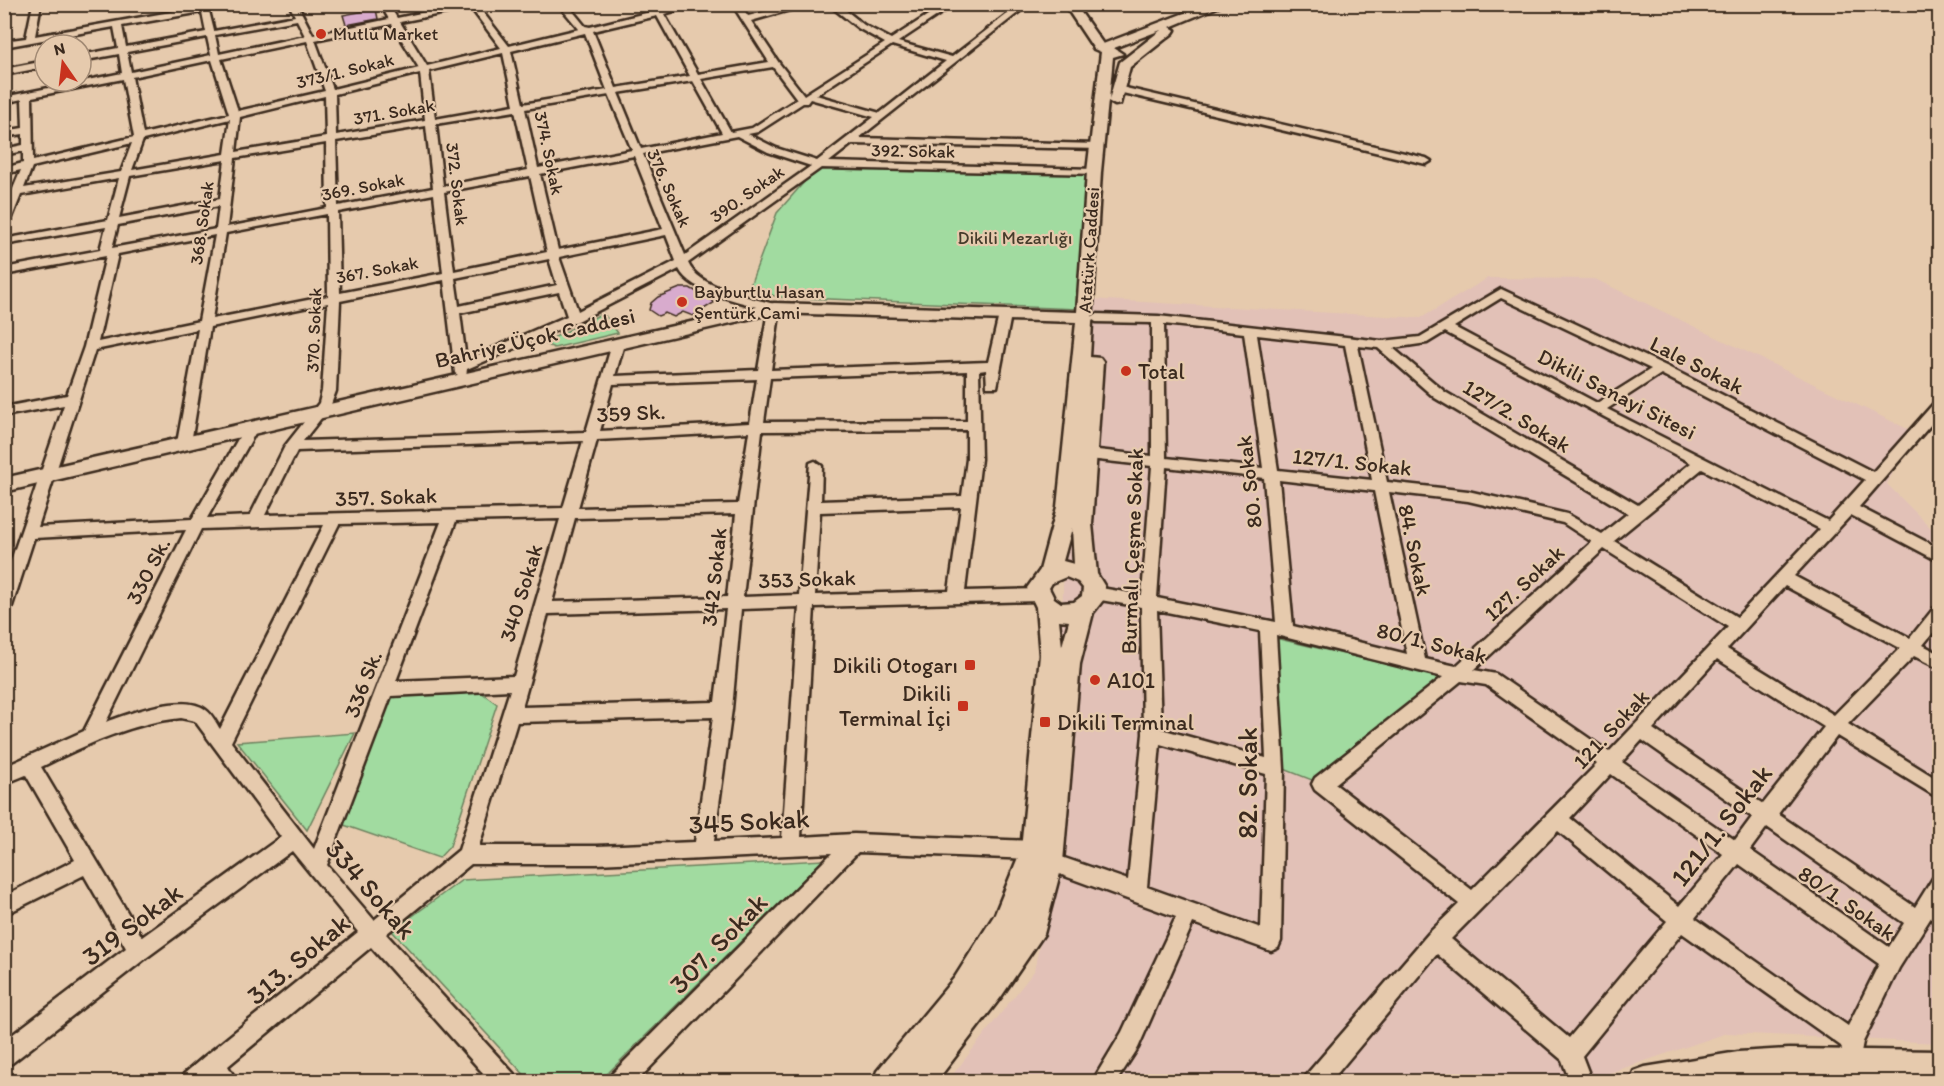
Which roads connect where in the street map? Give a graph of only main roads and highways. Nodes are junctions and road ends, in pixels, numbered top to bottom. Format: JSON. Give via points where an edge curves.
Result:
{"nodes":[{"id":1,"x":1069,"y":4,"type":"edge"},
{"id":2,"x":1220,"y":4,"type":"edge"},
{"id":3,"x":1904,"y":4,"type":"edge"},
{"id":4,"x":1940,"y":9,"type":"edge"},
{"id":5,"x":1088,"y":31,"type":"junction"},
{"id":6,"x":1119,"y":40,"type":"junction"},
{"id":7,"x":1140,"y":51,"type":"junction"},
{"id":8,"x":1107,"y":52,"type":"junction"},
{"id":9,"x":1091,"y":317,"type":"junction"},
{"id":10,"x":4,"y":485,"type":"edge"},
{"id":11,"x":1050,"y":572,"type":"junction"},
{"id":12,"x":1088,"y":593,"type":"junction"},
{"id":13,"x":1043,"y":600,"type":"junction"},
{"id":14,"x":1042,"y":856,"type":"junction"},
{"id":15,"x":1940,"y":1066,"type":"edge"},
{"id":16,"x":888,"y":1082,"type":"edge"},
{"id":17,"x":917,"y":1082,"type":"edge"},
{"id":18,"x":1645,"y":1082,"type":"edge"}],
"edges":[{"from":1,"to":5,"type":"main road"},
{"from":2,"to":6,"type":"main road","name":"Atatürk Caddesi"},
{"from":2,"to":7,"type":"main road","name":"Atatürk Caddesi","via":[[1158,35]]},
{"from":3,"to":4,"type":"main road"},
{"from":5,"to":6,"type":"main road"},
{"from":5,"to":8,"type":"main road"},
{"from":6,"to":7,"type":"main road"},
{"from":6,"to":8,"type":"main road","name":"Atatürk Caddesi","via":[[1108,46]]},
{"from":7,"to":8,"type":"main road"},
{"from":7,"to":9,"type":"main road","name":"Atatürk Caddesi","via":[[1124,65],[1116,90]]},
{"from":8,"to":9,"type":"main road","name":"Atatürk Caddesi","via":[[1094,172]]},
{"from":9,"to":10,"type":"main road","name":"Bahriye Üçok Caddesi","via":[[774,308],[618,344],[461,373],[251,428]]},
{"from":9,"to":11,"type":"main road","name":"Atatürk Caddesi","via":[[1067,507]]},
{"from":9,"to":12,"type":"main road","name":"Atatürk Caddesi","via":[[1089,454],[1082,524]]},
{"from":11,"to":12,"type":"main road","via":[[1065,569]]},
{"from":11,"to":13,"type":"main road","name":"Atatürk Caddesi","via":[[1040,582]]},
{"from":12,"to":13,"type":"main road","via":[[1069,613]]},
{"from":12,"to":14,"type":"main road","name":"Atatürk Caddesi","via":[[1068,664]]},
{"from":13,"to":14,"type":"main road","name":"Atatürk Caddesi","via":[[1051,655]]},
{"from":14,"to":16,"type":"main road","name":"Atatürk Caddesi","via":[[965,987]]},
{"from":14,"to":17,"type":"main road","name":"Atatürk Caddesi","via":[[1034,924]]},
{"from":15,"to":18,"type":"main road","via":[[1852,1052]]}]}
